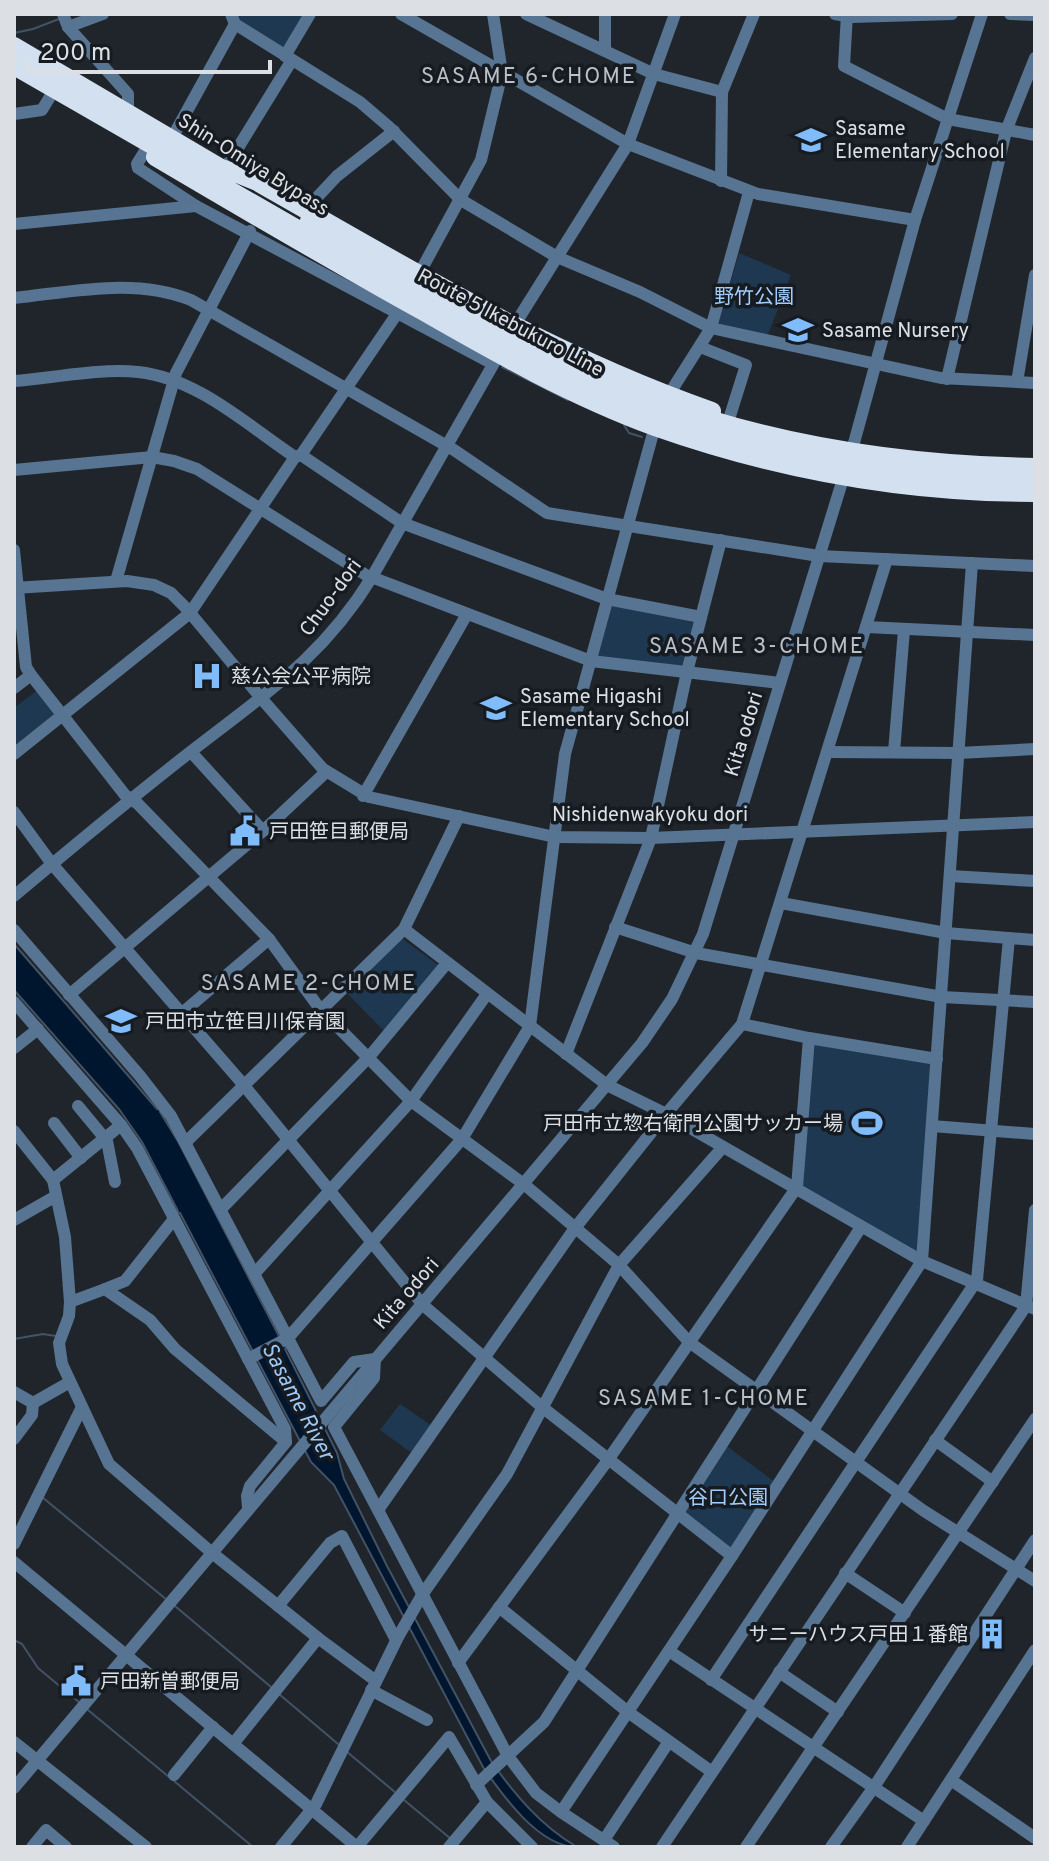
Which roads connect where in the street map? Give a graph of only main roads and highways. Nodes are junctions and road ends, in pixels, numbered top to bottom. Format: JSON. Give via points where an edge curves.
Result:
{"nodes":[{"id":1,"x":14,"y":46,"type":"edge"},
{"id":2,"x":14,"y":54,"type":"edge"},
{"id":3,"x":14,"y":66,"type":"edge"},
{"id":4,"x":14,"y":74,"type":"edge"},
{"id":5,"x":99,"y":120,"type":"junction"},
{"id":6,"x":225,"y":169,"type":"junction"},
{"id":7,"x":532,"y":352,"type":"dead end"},
{"id":8,"x":667,"y":412,"type":"junction"},
{"id":9,"x":710,"y":424,"type":"junction"},
{"id":10,"x":807,"y":451,"type":"dead end"},
{"id":11,"x":1035,"y":459,"type":"edge"},
{"id":12,"x":899,"y":466,"type":"dead end"},
{"id":13,"x":1035,"y":473,"type":"edge"},
{"id":14,"x":1035,"y":493,"type":"edge"}],
"edges":[{"from":1,"to":6,"type":"highway","name":"Shin-Omiya Bypass"},
{"from":2,"to":13,"type":"highway","name":"Route 5 Ikebukuro Line","bridge":true,"via":[[473,315],[615,384],[705,418],[818,446]]},
{"from":3,"to":13,"type":"highway","name":"Route 5 Ikebukuro Line","bridge":true,"via":[[487,337],[611,399],[702,432],[814,460],[967,479]]},
{"from":4,"to":5,"type":"highway","name":"Shin-Omiya Bypass"},
{"from":5,"to":6,"type":"highway","name":"Shin-Omiya Bypass","via":[[471,321]]},
{"from":5,"to":8,"type":"highway","via":[[401,308],[496,359],[610,409]]},
{"from":6,"to":8,"type":"highway","via":[[514,327],[606,371]]},
{"from":7,"to":8,"type":"highway"},
{"from":8,"to":9,"type":"highway"},
{"from":8,"to":9,"type":"highway"},
{"from":9,"to":10,"type":"highway"},
{"from":9,"to":11,"type":"highway","via":[[917,453]]},
{"from":9,"to":14,"type":"highway","via":[[776,462],[914,488]]},
{"from":12,"to":13,"type":"highway"}]}
